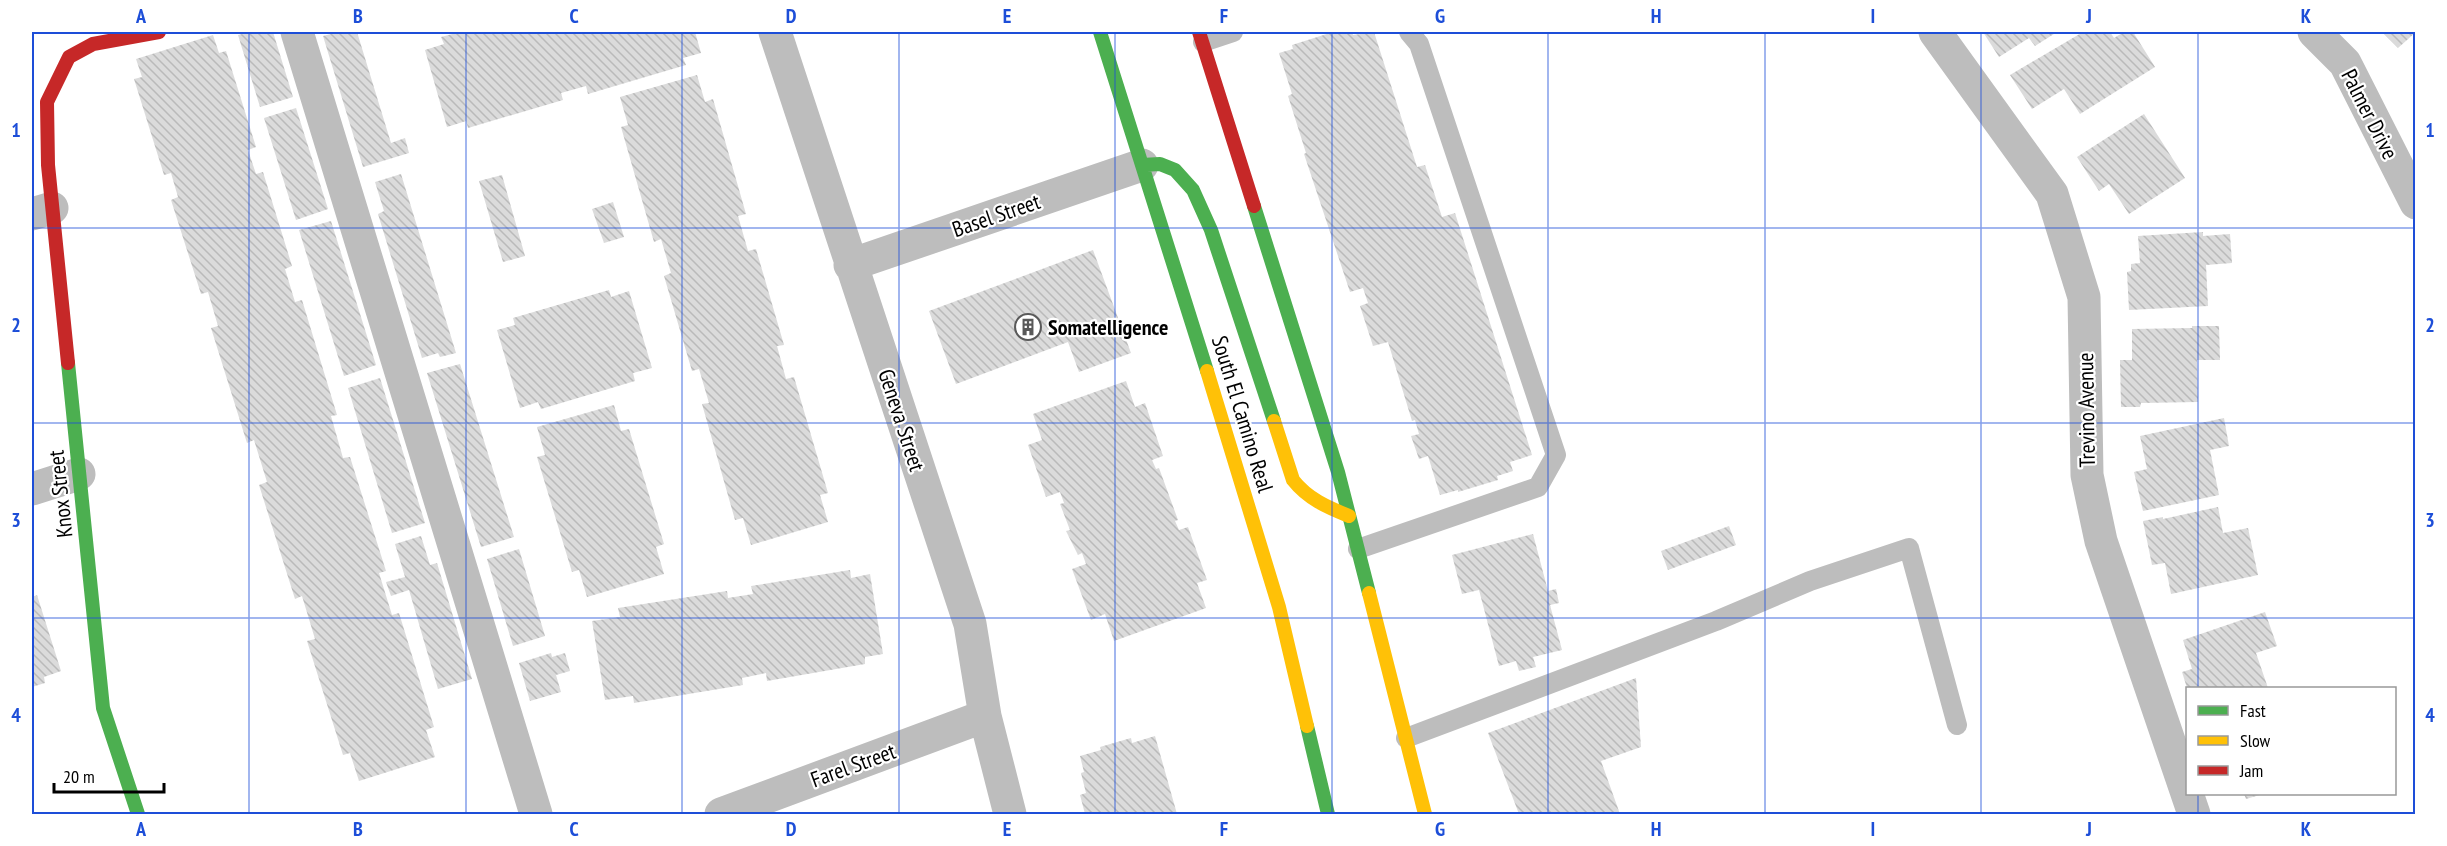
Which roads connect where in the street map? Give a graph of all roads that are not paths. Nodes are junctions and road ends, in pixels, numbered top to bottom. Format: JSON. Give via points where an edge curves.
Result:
{"nodes":[{"id":1,"x":159,"y":32,"type":"edge"},
{"id":2,"x":297,"y":32,"type":"edge"},
{"id":3,"x":775,"y":32,"type":"edge"},
{"id":4,"x":1100,"y":32,"type":"edge"},
{"id":5,"x":1233,"y":32,"type":"edge"},
{"id":6,"x":1409,"y":32,"type":"edge"},
{"id":7,"x":1935,"y":32,"type":"edge"},
{"id":8,"x":2314,"y":32,"type":"edge"},
{"id":9,"x":1201,"y":37,"type":"edge"},
{"id":10,"x":1142,"y":165,"type":"junction"},
{"id":11,"x":2415,"y":203,"type":"edge"},
{"id":12,"x":42,"y":211,"type":"edge"},
{"id":13,"x":850,"y":264,"type":"junction"},
{"id":14,"x":79,"y":474,"type":"junction"},
{"id":15,"x":32,"y":489,"type":"edge"},
{"id":16,"x":1349,"y":516,"type":"junction"},
{"id":17,"x":1358,"y":549,"type":"junction"},
{"id":18,"x":985,"y":716,"type":"junction"},
{"id":19,"x":1957,"y":724,"type":"dead end"},
{"id":20,"x":1406,"y":738,"type":"junction"},
{"id":21,"x":2186,"y":791,"type":"edge"},
{"id":22,"x":2188,"y":795,"type":"edge"},
{"id":23,"x":138,"y":814,"type":"edge"},
{"id":24,"x":536,"y":814,"type":"edge"},
{"id":25,"x":721,"y":814,"type":"edge"},
{"id":26,"x":1010,"y":814,"type":"edge"},
{"id":27,"x":1329,"y":814,"type":"edge"},
{"id":28,"x":1425,"y":814,"type":"edge"},
{"id":29,"x":2194,"y":814,"type":"edge"}],
"edges":[{"from":1,"to":12,"type":"main road","name":"Knox Street","via":[[93,44],[69,57],[47,102],[48,165]]},
{"from":2,"to":24,"type":"street"},
{"from":3,"to":13,"type":"street","name":"Geneva Street"},
{"from":4,"to":10,"type":"main road","name":"South El Camino Real"},
{"from":5,"to":9,"type":"lane"},
{"from":6,"to":17,"type":"lane","via":[[1419,44],[1556,455],[1538,487]]},
{"from":7,"to":21,"type":"street","name":"Trevino Avenue","via":[[2052,194],[2084,297],[2087,474],[2101,541]]},
{"from":8,"to":11,"type":"street","name":"Palmer Drive","via":[[2345,63]]},
{"from":9,"to":16,"type":"main road","via":[[1294,326]]},
{"from":10,"to":13,"type":"street","name":"Basel Street"},
{"from":10,"to":16,"type":"main road","via":[[1160,164],[1175,170],[1193,190],[1211,230],[1293,480],[1316,503]]},
{"from":10,"to":27,"type":"main road","name":"South El Camino Real","via":[[1275,596]]},
{"from":12,"to":14,"type":"main road","name":"Knox Street"},
{"from":13,"to":18,"type":"street","name":"Geneva Street","via":[[970,624]]},
{"from":14,"to":15,"type":"street"},
{"from":14,"to":23,"type":"main road","name":"Knox Street","via":[[103,708]]},
{"from":16,"to":17,"type":"main road"},
{"from":17,"to":20,"type":"main road"},
{"from":18,"to":25,"type":"street","name":"Farel Street"},
{"from":18,"to":26,"type":"street","name":"Geneva Street"},
{"from":19,"to":20,"type":"lane","via":[[1909,548],[1810,581],[1716,621]]},
{"from":20,"to":28,"type":"main road"},
{"from":22,"to":29,"type":"street","name":"Trevino Avenue"}]}
